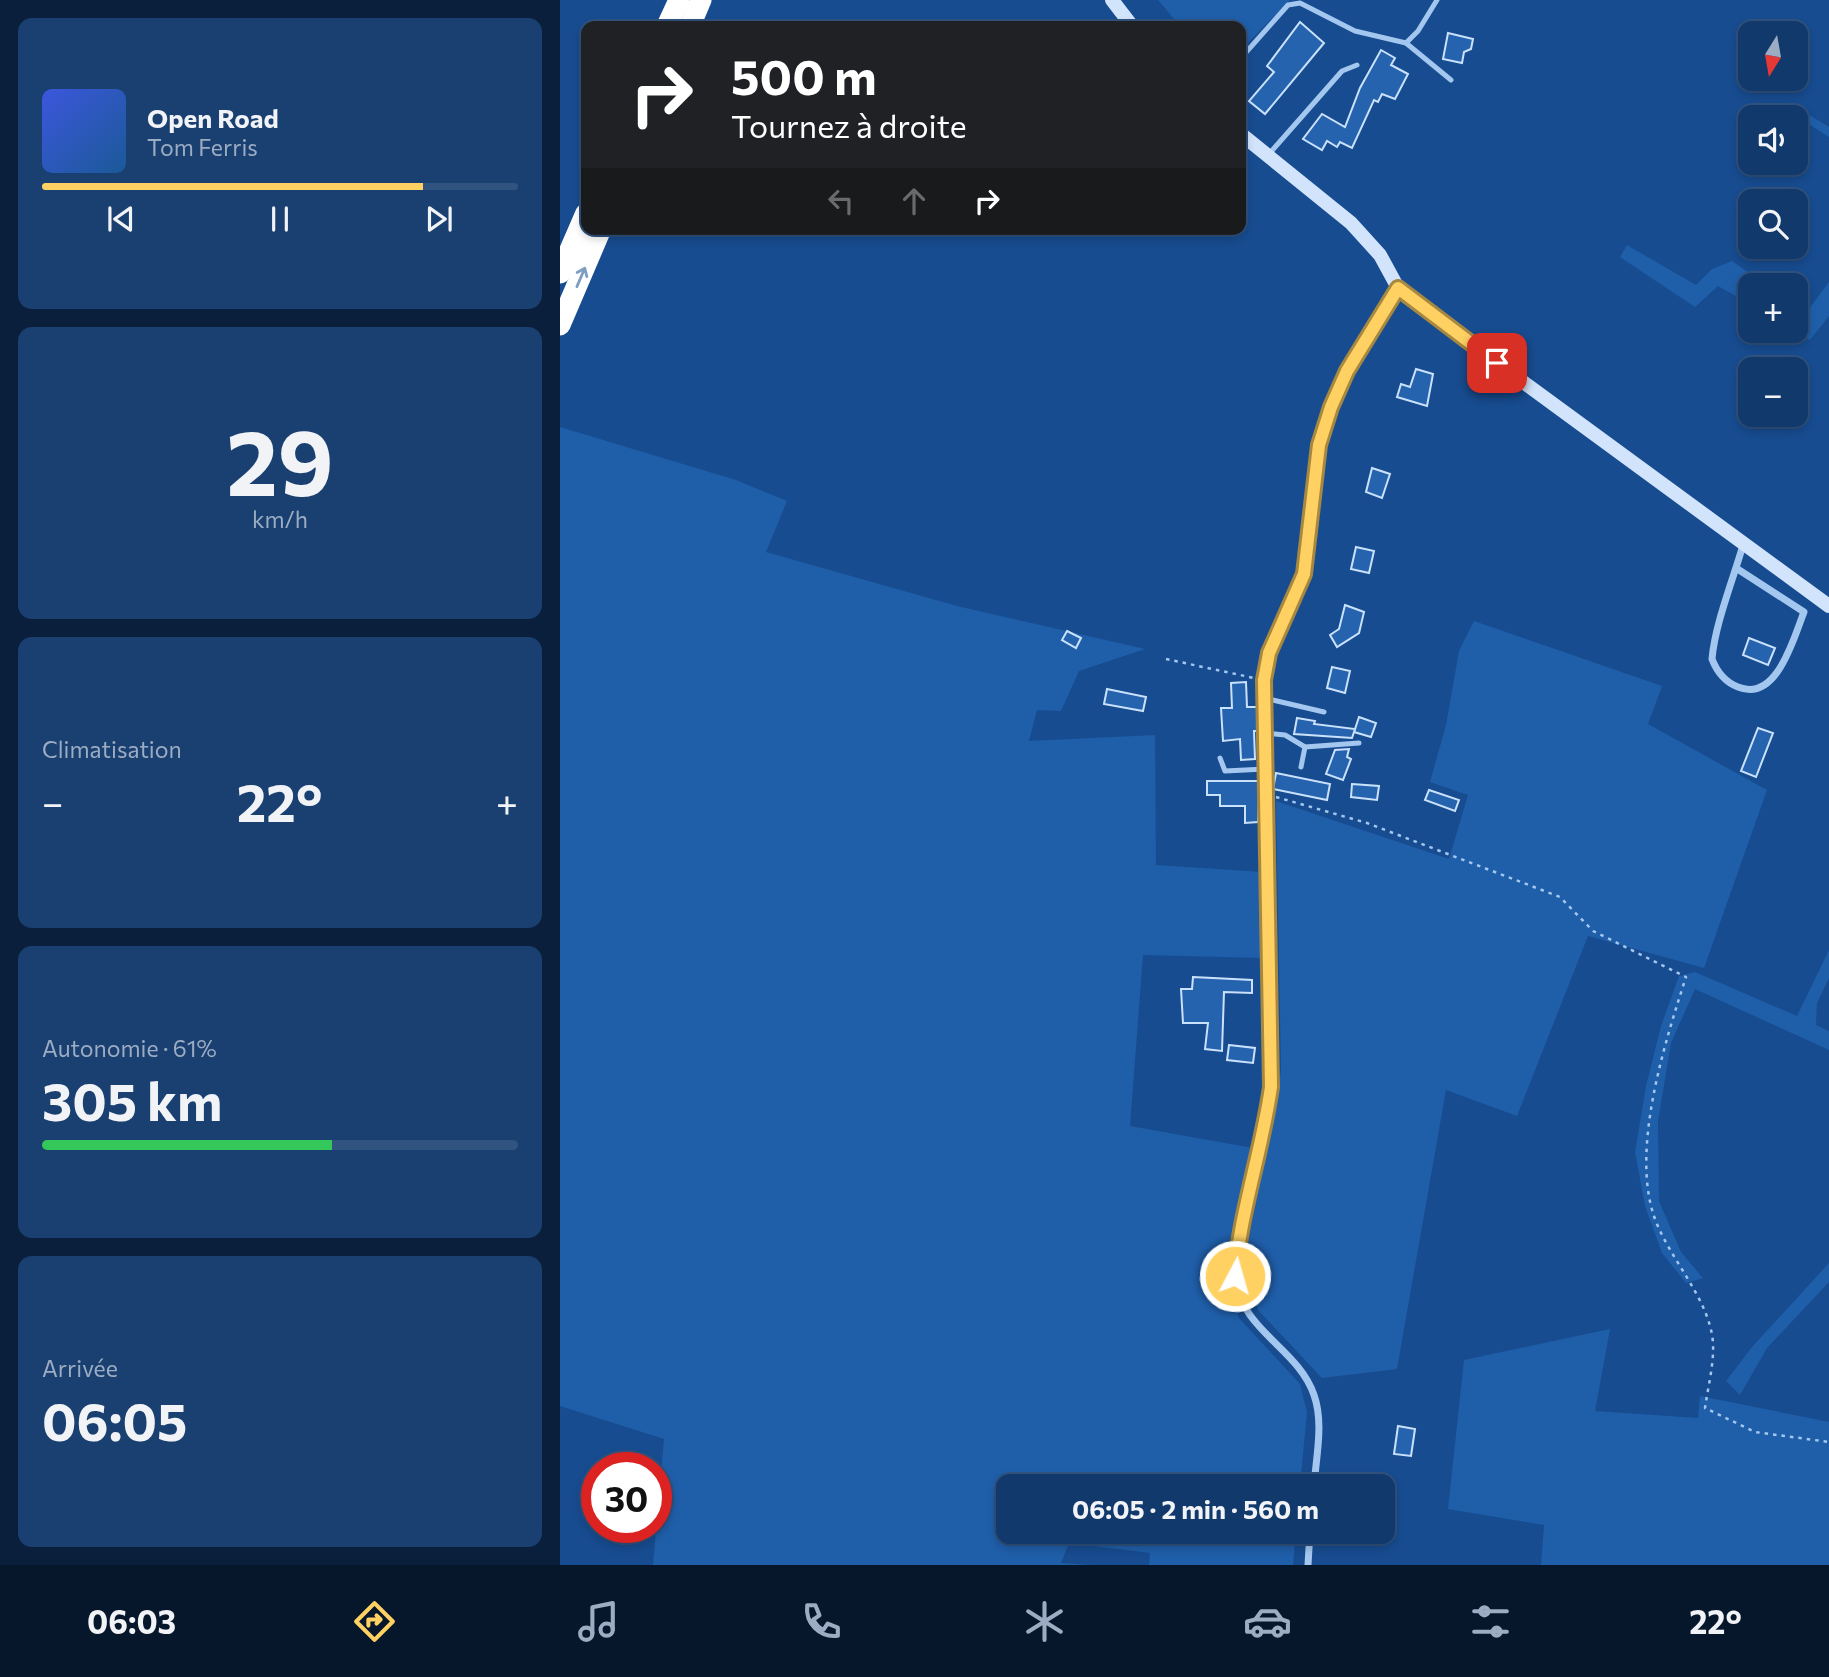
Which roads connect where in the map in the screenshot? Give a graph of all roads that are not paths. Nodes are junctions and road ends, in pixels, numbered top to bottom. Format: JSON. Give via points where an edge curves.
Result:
{"nodes":[{"id":1,"x":679,"y":0,"type":"edge"},
{"id":2,"x":701,"y":0,"type":"edge"},
{"id":3,"x":1112,"y":0,"type":"edge"},
{"id":4,"x":1437,"y":0,"type":"edge"},
{"id":5,"x":669,"y":21,"type":"edge"},
{"id":6,"x":692,"y":21,"type":"edge"},
{"id":7,"x":1128,"y":21,"type":"edge"},
{"id":8,"x":1406,"y":43,"type":"junction"},
{"id":9,"x":1246,"y":52,"type":"edge"},
{"id":10,"x":1357,"y":65,"type":"dead end"},
{"id":11,"x":1451,"y":80,"type":"dead end"},
{"id":12,"x":1246,"y":138,"type":"edge"},
{"id":13,"x":1267,"y":157,"type":"junction"},
{"id":14,"x":581,"y":225,"type":"edge"},
{"id":15,"x":598,"y":235,"type":"edge"},
{"id":16,"x":560,"y":273,"type":"edge"},
{"id":17,"x":1398,"y":288,"type":"junction"},
{"id":18,"x":560,"y":325,"type":"edge"},
{"id":19,"x":1743,"y":545,"type":"junction"},
{"id":20,"x":1736,"y":568,"type":"junction"},
{"id":21,"x":1829,"y":606,"type":"edge"},
{"id":22,"x":1264,"y":698,"type":"junction"},
{"id":23,"x":1324,"y":712,"type":"dead end"},
{"id":24,"x":1264,"y":733,"type":"junction"},
{"id":25,"x":1359,"y":743,"type":"dead end"},
{"id":26,"x":1305,"y":747,"type":"junction"},
{"id":27,"x":1220,"y":758,"type":"dead end"},
{"id":28,"x":1301,"y":767,"type":"dead end"},
{"id":29,"x":1265,"y":769,"type":"junction"},
{"id":30,"x":1315,"y":1474,"type":"edge"},
{"id":31,"x":1309,"y":1544,"type":"edge"},
{"id":32,"x":1308,"y":1565,"type":"edge"}],
"edges":[{"from":1,"to":5,"type":"highway"},
{"from":2,"to":6,"type":"highway"},
{"from":3,"to":7,"type":"street"},
{"from":4,"to":8,"type":"lane"},
{"from":8,"to":9,"type":"lane","via":[[1355,31],[1300,3],[1288,5]]},
{"from":8,"to":11,"type":"lane"},
{"from":10,"to":13,"type":"lane","via":[[1342,71]]},
{"from":12,"to":13,"type":"street"},
{"from":13,"to":17,"type":"street","via":[[1351,223],[1380,255]]},
{"from":14,"to":16,"type":"highway"},
{"from":18,"to":15,"type":"highway","one_way":true},
{"from":17,"to":19,"type":"street"},
{"from":17,"to":22,"type":"street","via":[[1347,371],[1331,407],[1319,445],[1304,574],[1269,653]]},
{"from":19,"to":20,"type":"street"},
{"from":19,"to":21,"type":"street"},
{"from":20,"to":20,"type":"street","via":[[1712,659],[1727,680],[1752,689],[1775,675],[1804,612]]},
{"from":22,"to":23,"type":"lane"},
{"from":22,"to":24,"type":"street"},
{"from":24,"to":26,"type":"lane","via":[[1285,735]]},
{"from":24,"to":29,"type":"street"},
{"from":25,"to":26,"type":"lane"},
{"from":26,"to":28,"type":"lane"},
{"from":27,"to":29,"type":"lane","via":[[1225,771]]},
{"from":29,"to":30,"type":"street","via":[[1271,1087],[1235,1276],[1242,1304],[1259,1330],[1301,1370],[1314,1395],[1319,1419]]},
{"from":31,"to":32,"type":"street"}]}
